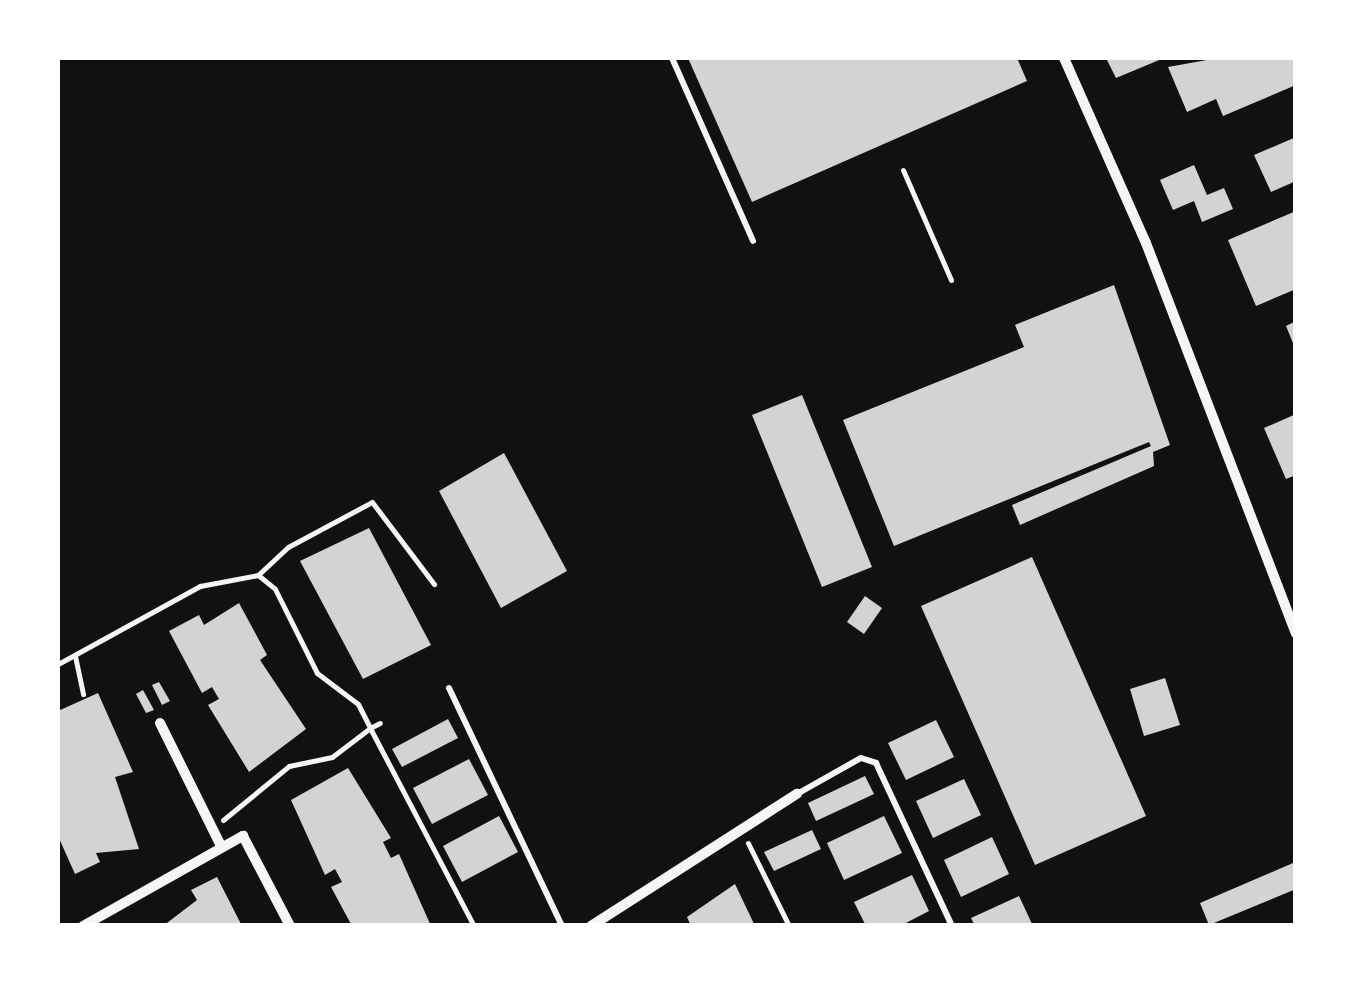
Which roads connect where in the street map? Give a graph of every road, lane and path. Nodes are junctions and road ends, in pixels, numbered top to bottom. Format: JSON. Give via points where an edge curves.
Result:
{"nodes":[{"id":1,"x":672,"y":58,"type":"edge"},
{"id":2,"x":1064,"y":58,"type":"edge"},
{"id":3,"x":903,"y":170,"type":"dead end"},
{"id":4,"x":753,"y":241,"type":"dead end"},
{"id":5,"x":951,"y":280,"type":"dead end"},
{"id":6,"x":258,"y":575,"type":"junction"},
{"id":7,"x":434,"y":584,"type":"dead end"},
{"id":8,"x":1296,"y":633,"type":"edge"},
{"id":9,"x":76,"y":656,"type":"junction"},
{"id":10,"x":58,"y":664,"type":"edge"},
{"id":11,"x":448,"y":688,"type":"dead end"},
{"id":12,"x":82,"y":694,"type":"dead end"},
{"id":13,"x":160,"y":722,"type":"dead end"},
{"id":14,"x":380,"y":724,"type":"dead end"},
{"id":15,"x":370,"y":728,"type":"junction"},
{"id":16,"x":408,"y":778,"type":"dead end"},
{"id":17,"x":399,"y":783,"type":"junction"},
{"id":18,"x":797,"y":794,"type":"joint"},
{"id":19,"x":212,"y":826,"type":"junction"},
{"id":20,"x":742,"y":831,"type":"junction"},
{"id":21,"x":438,"y":835,"type":"dead end"},
{"id":22,"x":429,"y":841,"type":"junction"},
{"id":23,"x":220,"y":844,"type":"junction"},
{"id":24,"x":471,"y":896,"type":"dead end"},
{"id":25,"x":462,"y":902,"type":"junction"},
{"id":26,"x":83,"y":926,"type":"edge"},
{"id":27,"x":290,"y":926,"type":"edge"},
{"id":28,"x":474,"y":926,"type":"edge"},
{"id":29,"x":562,"y":926,"type":"edge"},
{"id":30,"x":591,"y":926,"type":"edge"},
{"id":31,"x":789,"y":926,"type":"edge"},
{"id":32,"x":952,"y":926,"type":"edge"}],
"edges":[{"from":1,"to":4,"type":"lane"},
{"from":2,"to":8,"type":"street","via":[[1154,261]]},
{"from":3,"to":5,"type":"path"},
{"from":6,"to":7,"type":"path","via":[[288,547],[372,502]]},
{"from":6,"to":9,"type":"path","via":[[200,586]]},
{"from":6,"to":15,"type":"path","via":[[275,589],[317,673],[358,704]]},
{"from":9,"to":10,"type":"path"},
{"from":9,"to":12,"type":"path"},
{"from":11,"to":29,"type":"lane"},
{"from":13,"to":19,"type":"street"},
{"from":14,"to":15,"type":"path"},
{"from":15,"to":17,"type":"path"},
{"from":15,"to":19,"type":"path","via":[[332,757],[289,766]]},
{"from":16,"to":17,"type":"path"},
{"from":17,"to":22,"type":"path"},
{"from":18,"to":20,"type":"street"},
{"from":18,"to":32,"type":"lane","via":[[861,758],[876,763]]},
{"from":19,"to":23,"type":"street"},
{"from":20,"to":30,"type":"street"},
{"from":20,"to":31,"type":"path"},
{"from":21,"to":22,"type":"path"},
{"from":22,"to":25,"type":"path"},
{"from":23,"to":26,"type":"street"},
{"from":23,"to":27,"type":"street","via":[[243,836]]},
{"from":24,"to":25,"type":"path"},
{"from":25,"to":28,"type":"path"}]}
